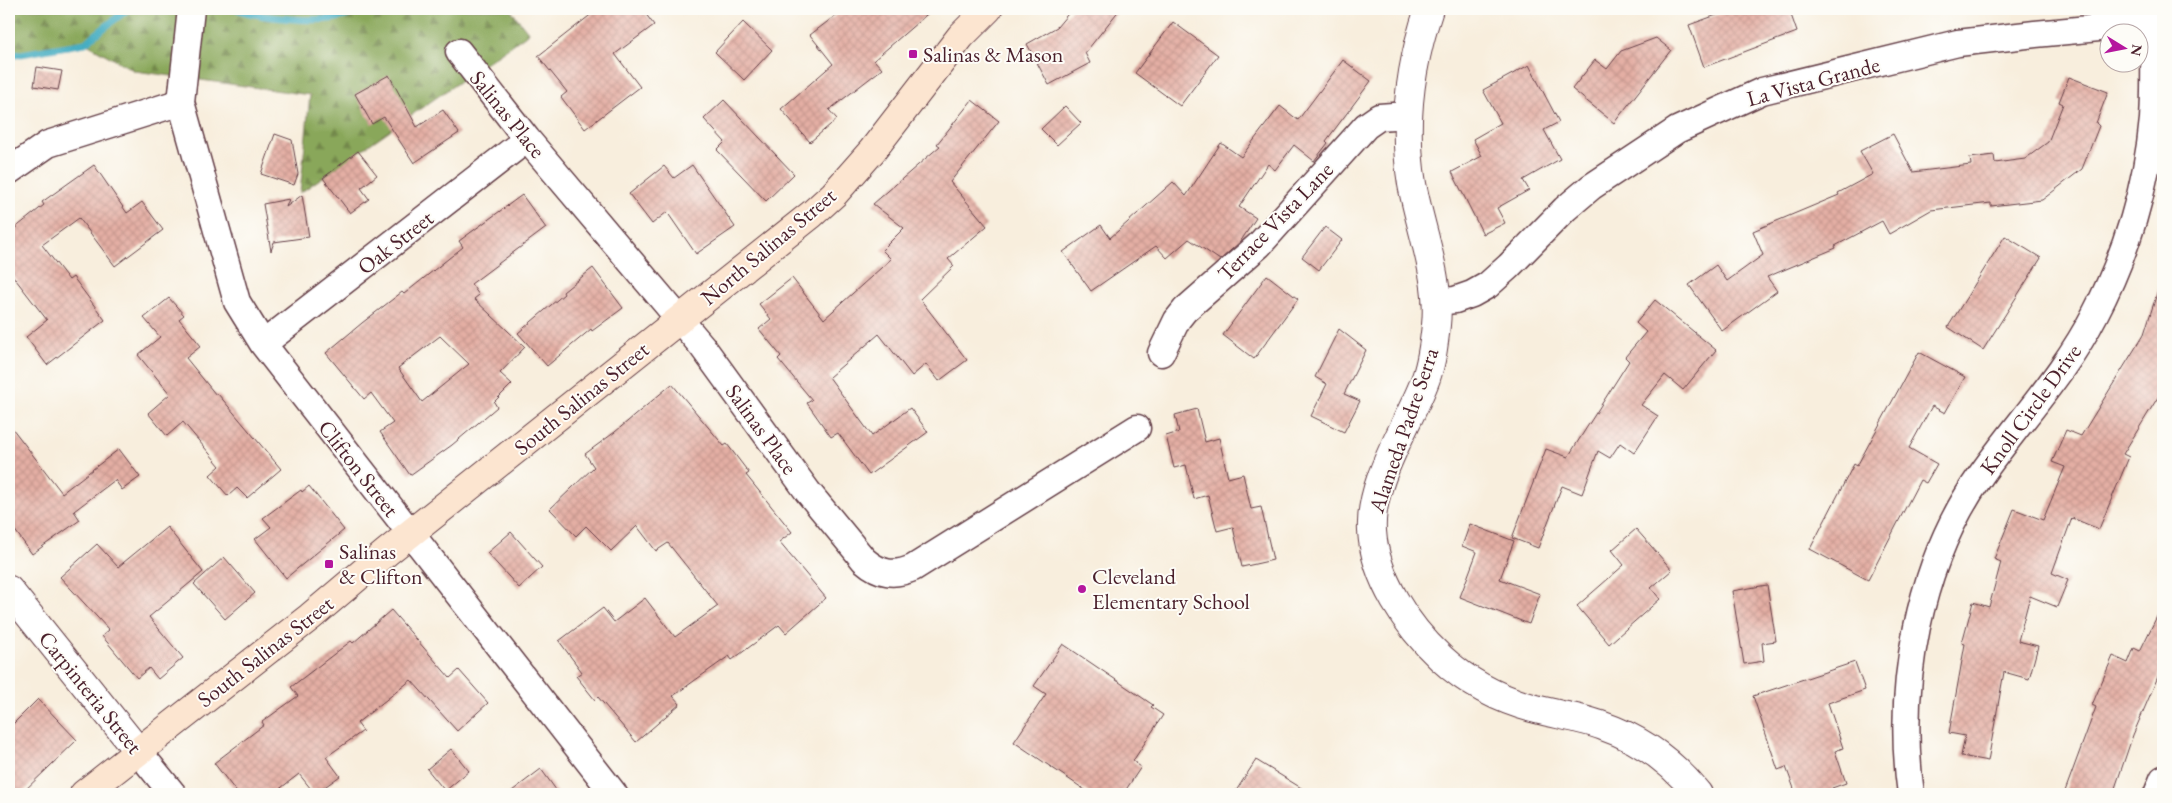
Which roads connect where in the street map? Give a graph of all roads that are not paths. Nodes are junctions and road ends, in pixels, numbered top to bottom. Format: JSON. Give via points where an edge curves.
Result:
{"nodes":[{"id":1,"x":1429,"y":9,"type":"edge"},
{"id":2,"x":983,"y":11,"type":"edge"},
{"id":3,"x":191,"y":12,"type":"edge"},
{"id":4,"x":2158,"y":22,"type":"edge"},
{"id":5,"x":459,"y":52,"type":"dead end"},
{"id":6,"x":181,"y":102,"type":"junction"},
{"id":7,"x":1407,"y":115,"type":"junction"},
{"id":8,"x":527,"y":139,"type":"junction"},
{"id":9,"x":9,"y":171,"type":"edge"},
{"id":10,"x":1436,"y":302,"type":"junction"},
{"id":11,"x":679,"y":319,"type":"junction"},
{"id":12,"x":263,"y":344,"type":"junction"},
{"id":13,"x":1161,"y":352,"type":"dead end"},
{"id":14,"x":1137,"y":428,"type":"dead end"},
{"id":15,"x":410,"y":534,"type":"junction"},
{"id":16,"x":9,"y":590,"type":"edge"},
{"id":17,"x":138,"y":751,"type":"junction"},
{"id":18,"x":2163,"y":779,"type":"edge"},
{"id":19,"x":84,"y":794,"type":"edge"},
{"id":20,"x":173,"y":794,"type":"edge"},
{"id":21,"x":614,"y":794,"type":"edge"},
{"id":22,"x":1698,"y":794,"type":"edge"},
{"id":23,"x":1911,"y":794,"type":"edge"},
{"id":24,"x":2157,"y":794,"type":"edge"}],
"edges":[{"from":1,"to":7,"type":"street","name":"Alameda Padre Serra","via":[[1411,75]]},
{"from":2,"to":11,"type":"main road","name":"North Salinas Street","via":[[834,194]]},
{"from":3,"to":6,"type":"street"},
{"from":4,"to":10,"type":"street","name":"La Vista Grande","via":[[1958,43],[1762,91],[1677,130],[1591,187],[1488,285],[1464,297]]},
{"from":4,"to":23,"type":"street","name":"Knoll Circle Drive","via":[[2147,163],[2138,204],[2118,262],[2082,338],[1968,496],[1941,552],[1923,604],[1906,702],[1906,752]]},
{"from":5,"to":8,"type":"street","name":"Salinas Place"},
{"from":6,"to":9,"type":"street","via":[[48,144]]},
{"from":6,"to":12,"type":"street","name":"Clifton Street","via":[[237,302]]},
{"from":7,"to":10,"type":"street","name":"Alameda Padre Serra","via":[[1412,182]]},
{"from":7,"to":13,"type":"street","name":"Terrace Vista Lane","via":[[1379,117],[1366,126],[1258,245],[1185,310]]},
{"from":8,"to":11,"type":"street","name":"Salinas Place"},
{"from":8,"to":12,"type":"street","name":"Oak Street"},
{"from":10,"to":22,"type":"street","name":"Alameda Padre Serra","via":[[1437,322],[1426,377],[1378,489],[1372,517],[1377,559],[1395,600],[1429,646],[1469,680],[1517,704],[1601,725],[1633,739],[1676,769]]},
{"from":11,"to":14,"type":"street","name":"Salinas Place","via":[[827,515],[864,560],[888,574],[913,568]]},
{"from":11,"to":15,"type":"main road","name":"South Salinas Street"},
{"from":12,"to":15,"type":"street","name":"Clifton Street"},
{"from":15,"to":17,"type":"main road","name":"South Salinas Street","via":[[310,617]]},
{"from":15,"to":21,"type":"street","name":"Clifton Street"},
{"from":16,"to":17,"type":"street","name":"Carpinteria Street"},
{"from":17,"to":19,"type":"main road","name":"South Salinas Street"},
{"from":17,"to":20,"type":"street","name":"Carpinteria Street"},
{"from":18,"to":24,"type":"street"}]}
